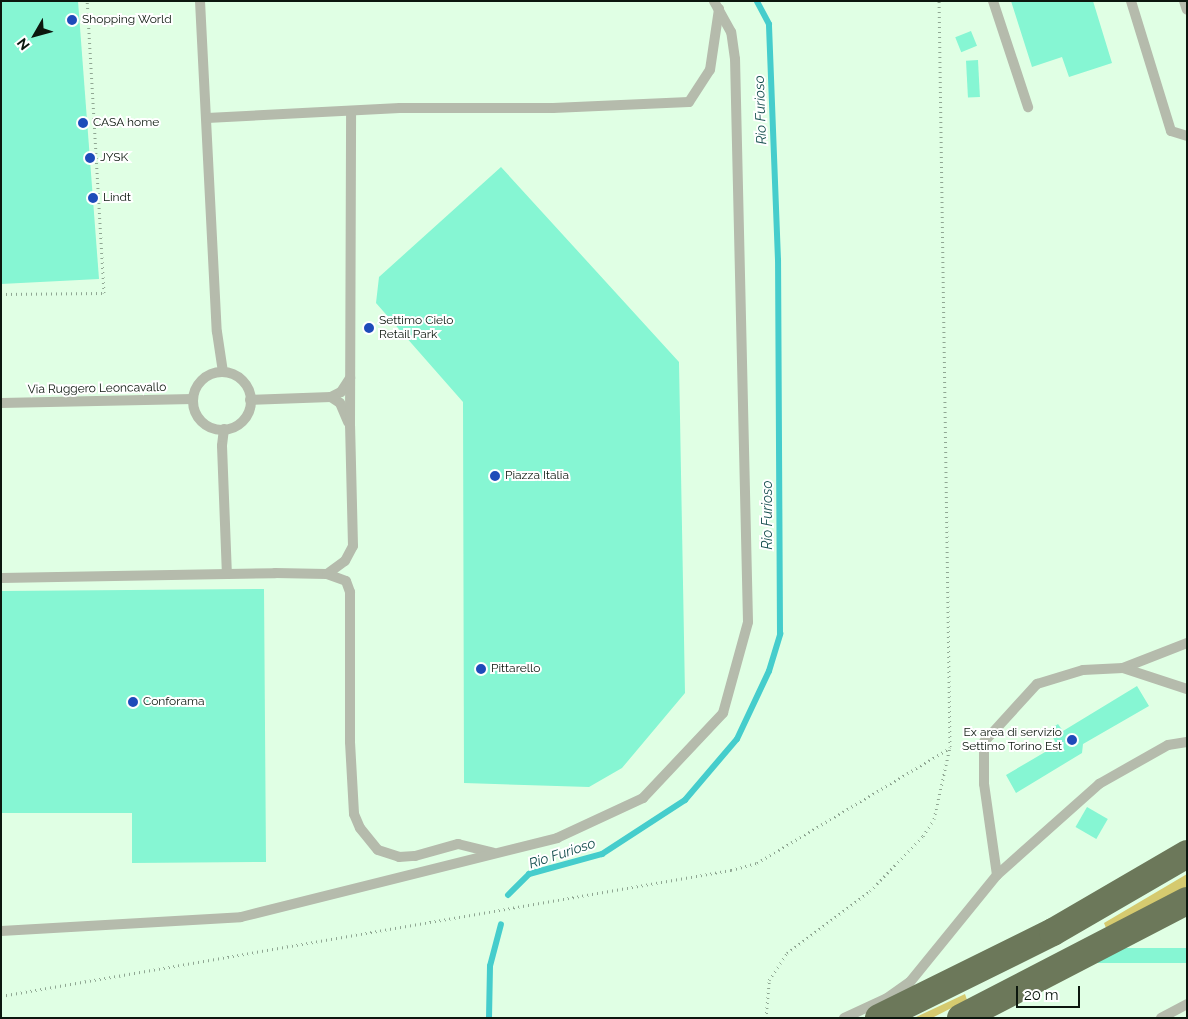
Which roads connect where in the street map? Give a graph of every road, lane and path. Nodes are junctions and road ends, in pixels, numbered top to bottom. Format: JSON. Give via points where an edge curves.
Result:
{"nodes":[{"id":1,"x":87,"y":1,"type":"edge"},
{"id":2,"x":200,"y":1,"type":"edge"},
{"id":3,"x":939,"y":1,"type":"edge"},
{"id":4,"x":993,"y":1,"type":"edge"},
{"id":5,"x":1130,"y":1,"type":"edge"},
{"id":6,"x":1184,"y":1,"type":"edge"},
{"id":7,"x":717,"y":5,"type":"edge"},
{"id":8,"x":1187,"y":10,"type":"edge"},
{"id":9,"x":1028,"y":107,"type":"dead end"},
{"id":10,"x":351,"y":113,"type":"junction"},
{"id":11,"x":207,"y":118,"type":"junction"},
{"id":12,"x":1187,"y":136,"type":"edge"},
{"id":13,"x":1,"y":294,"type":"edge"},
{"id":14,"x":223,"y":372,"type":"junction"},
{"id":15,"x":350,"y":377,"type":"junction"},
{"id":16,"x":331,"y":397,"type":"junction"},
{"id":17,"x":193,"y":399,"type":"junction"},
{"id":18,"x":250,"y":400,"type":"junction"},
{"id":19,"x":1,"y":403,"type":"edge"},
{"id":20,"x":350,"y":426,"type":"junction"},
{"id":21,"x":224,"y":429,"type":"junction"},
{"id":22,"x":228,"y":574,"type":"junction"},
{"id":23,"x":327,"y":574,"type":"junction"},
{"id":24,"x":1,"y":578,"type":"edge"},
{"id":25,"x":1187,"y":643,"type":"edge"},
{"id":26,"x":1122,"y":668,"type":"junction"},
{"id":27,"x":1187,"y":689,"type":"edge"},
{"id":28,"x":1187,"y":742,"type":"edge"},
{"id":29,"x":950,"y":747,"type":"junction"},
{"id":30,"x":496,"y":854,"type":"junction"},
{"id":31,"x":1187,"y":854,"type":"edge"},
{"id":32,"x":997,"y":875,"type":"junction"},
{"id":33,"x":1187,"y":901,"type":"edge"},
{"id":34,"x":1,"y":931,"type":"edge"},
{"id":35,"x":1,"y":996,"type":"edge"},
{"id":36,"x":1187,"y":1004,"type":"edge"},
{"id":37,"x":766,"y":1018,"type":"edge"},
{"id":38,"x":844,"y":1018,"type":"edge"},
{"id":39,"x":879,"y":1018,"type":"edge"},
{"id":40,"x":961,"y":1018,"type":"edge"},
{"id":41,"x":1161,"y":1018,"type":"edge"}],
"edges":[{"from":1,"to":13,"type":"path","via":[[104,293]]},
{"from":2,"to":11,"type":"lane"},
{"from":3,"to":29,"type":"path"},
{"from":4,"to":9,"type":"lane"},
{"from":5,"to":12,"type":"lane","via":[[1170,131]]},
{"from":6,"to":8,"type":"lane"},
{"from":7,"to":10,"type":"lane","via":[[710,70],[689,102],[554,108],[400,108]]},
{"from":7,"to":30,"type":"lane","via":[[731,32],[735,59],[746,631],[723,712],[643,798],[557,838]]},
{"from":10,"to":11,"type":"lane"},
{"from":10,"to":15,"type":"lane"},
{"from":11,"to":14,"type":"lane","via":[[217,332]]},
{"from":14,"to":17,"type":"lane","via":[[214,373],[200,382]]},
{"from":14,"to":18,"type":"lane","via":[[239,378],[246,385]]},
{"from":15,"to":16,"type":"lane","via":[[341,392]]},
{"from":15,"to":20,"type":"lane"},
{"from":16,"to":18,"type":"lane"},
{"from":16,"to":20,"type":"lane","via":[[340,403]]},
{"from":17,"to":19,"type":"lane","name":"Via Ruggero Leoncavallo"},
{"from":17,"to":21,"type":"lane","via":[[199,418],[215,428]]},
{"from":18,"to":21,"type":"lane","via":[[248,413],[242,421]]},
{"from":20,"to":23,"type":"lane","via":[[353,546],[345,562]]},
{"from":21,"to":22,"type":"lane"},
{"from":22,"to":23,"type":"lane"},
{"from":22,"to":24,"type":"lane"},
{"from":23,"to":30,"type":"lane","via":[[346,581],[350,592],[350,742],[354,814],[360,828],[378,850],[400,857],[458,844]]},
{"from":25,"to":26,"type":"lane"},
{"from":26,"to":27,"type":"lane"},
{"from":26,"to":32,"type":"lane","via":[[1083,670],[1037,684],[984,742],[984,784]]},
{"from":28,"to":32,"type":"lane","via":[[1168,745],[1099,784]]},
{"from":29,"to":35,"type":"path","via":[[757,863],[731,870]]},
{"from":29,"to":37,"type":"path","via":[[934,819],[926,831],[870,891],[787,954],[769,980]]},
{"from":30,"to":34,"type":"lane","via":[[241,917]]},
{"from":31,"to":39,"type":"highway","via":[[1053,932]]},
{"from":32,"to":38,"type":"lane","via":[[910,982],[887,998]]},
{"from":33,"to":40,"type":"highway"},
{"from":36,"to":41,"type":"lane"}]}
